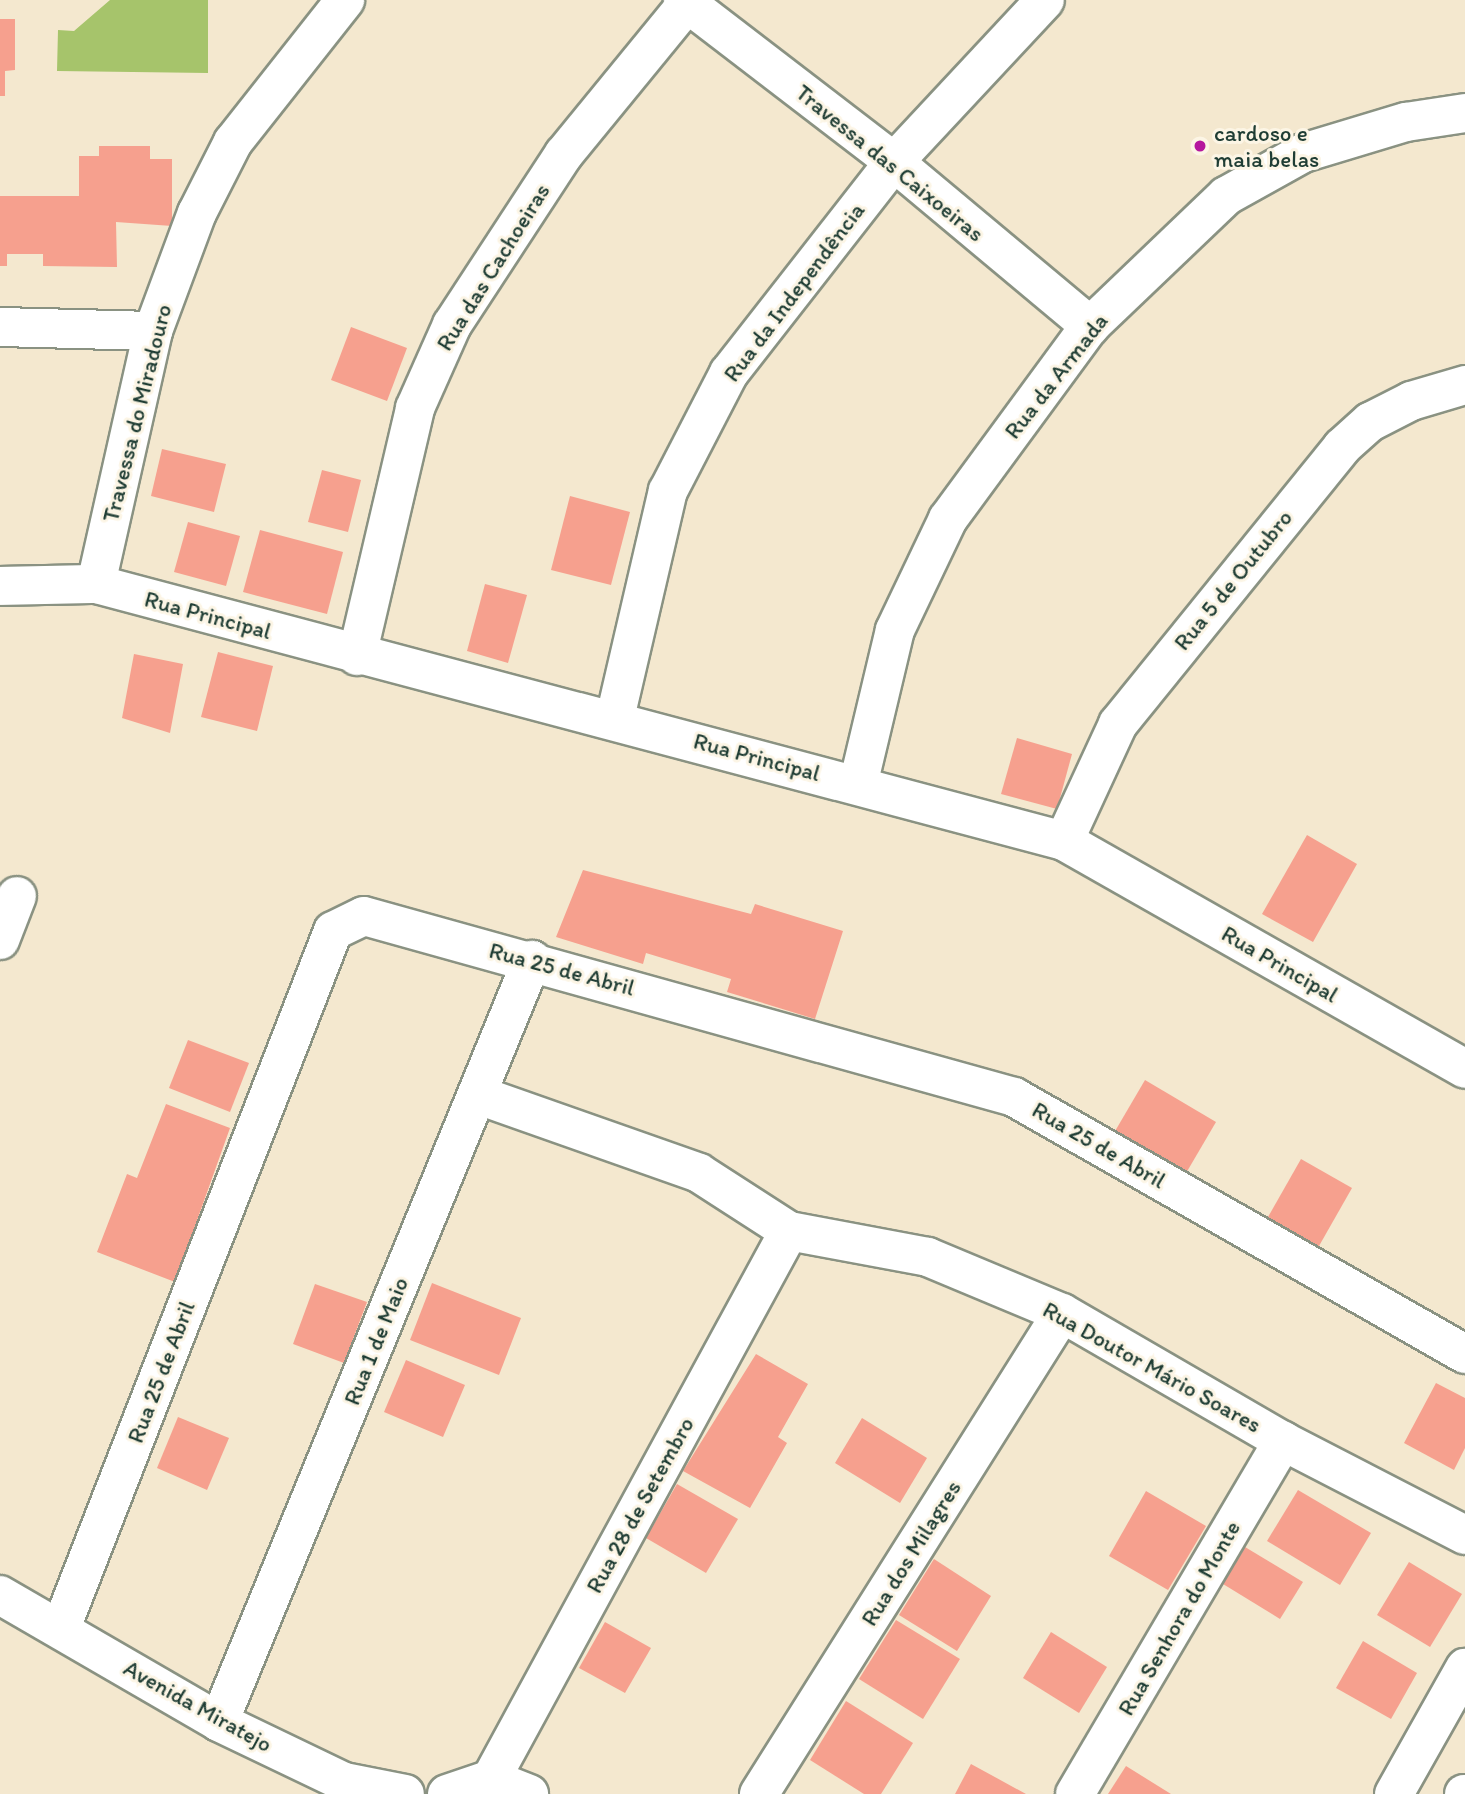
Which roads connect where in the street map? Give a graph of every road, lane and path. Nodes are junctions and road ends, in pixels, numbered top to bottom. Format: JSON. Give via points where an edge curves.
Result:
{"nodes":[{"id":1,"x":345,"y":0,"type":"edge"},
{"id":2,"x":1045,"y":0,"type":"edge"},
{"id":3,"x":687,"y":1,"type":"edge"},
{"id":4,"x":1465,"y":113,"type":"edge"},
{"id":5,"x":894,"y":162,"type":"junction"},
{"id":6,"x":1090,"y":326,"type":"junction"},
{"id":7,"x":0,"y":327,"type":"edge"},
{"id":8,"x":153,"y":331,"type":"junction"},
{"id":9,"x":1465,"y":385,"type":"edge"},
{"id":10,"x":96,"y":584,"type":"junction"},
{"id":11,"x":0,"y":586,"type":"edge"},
{"id":12,"x":357,"y":656,"type":"junction"},
{"id":13,"x":615,"y":718,"type":"junction"},
{"id":14,"x":858,"y":785,"type":"junction"},
{"id":15,"x":1064,"y":841,"type":"junction"},
{"id":16,"x":17,"y":896,"type":"dead end"},
{"id":17,"x":0,"y":940,"type":"edge"},
{"id":18,"x":532,"y":960,"type":"junction"},
{"id":19,"x":1465,"y":1069,"type":"edge"},
{"id":20,"x":478,"y":1095,"type":"junction"},
{"id":21,"x":789,"y":1231,"type":"junction"},
{"id":22,"x":1062,"y":1313,"type":"junction"},
{"id":23,"x":1465,"y":1354,"type":"edge"},
{"id":24,"x":1283,"y":1441,"type":"junction"},
{"id":25,"x":1465,"y":1535,"type":"edge"},
{"id":26,"x":0,"y":1595,"type":"edge"},
{"id":27,"x":61,"y":1628,"type":"junction"},
{"id":28,"x":1465,"y":1668,"type":"edge"},
{"id":29,"x":219,"y":1722,"type":"junction"},
{"id":30,"x":491,"y":1779,"type":"junction"},
{"id":31,"x":341,"y":1788,"type":"edge"},
{"id":32,"x":405,"y":1794,"type":"edge"},
{"id":33,"x":447,"y":1794,"type":"edge"},
{"id":34,"x":529,"y":1794,"type":"edge"},
{"id":35,"x":759,"y":1794,"type":"edge"},
{"id":36,"x":1076,"y":1794,"type":"edge"},
{"id":37,"x":1394,"y":1794,"type":"edge"}],
"edges":[{"from":1,"to":8,"type":"street","name":"Travessa do Miradouro","via":[[233,142],[197,213]]},
{"from":2,"to":5,"type":"street","name":"Rua da Independência"},
{"from":3,"to":5,"type":"street","name":"Travessa das Caixoeiras"},
{"from":3,"to":12,"type":"street","name":"Rua das Cachoeiras","via":[[564,154],[452,325],[415,408]]},
{"from":4,"to":6,"type":"street","name":"Rua da Armada","via":[[1406,122],[1303,153],[1237,189]]},
{"from":5,"to":6,"type":"street","name":"Travessa das Caixoeiras"},
{"from":5,"to":13,"type":"street","name":"Rua da Independência","via":[[729,373],[674,479],[637,606]]},
{"from":6,"to":14,"type":"street","name":"Rua da Armada","via":[[948,519],[895,630]]},
{"from":7,"to":8,"type":"street"},
{"from":8,"to":10,"type":"street","name":"Travessa do Miradouro"},
{"from":9,"to":15,"type":"street","name":"Rua 5 de Outubro","via":[[1411,401],[1370,422],[1342,447],[1118,724]]},
{"from":10,"to":11,"type":"street","name":"Rua Principal"},
{"from":10,"to":12,"type":"street","name":"Rua Principal"},
{"from":12,"to":13,"type":"street","name":"Rua Principal"},
{"from":13,"to":14,"type":"street","name":"Rua Principal"},
{"from":14,"to":15,"type":"street","name":"Rua Principal"},
{"from":15,"to":19,"type":"street","name":"Rua Principal"},
{"from":16,"to":17,"type":"street"},
{"from":18,"to":20,"type":"street","name":"Rua 1 de Maio"},
{"from":18,"to":23,"type":"street","name":"Rua 25 de Abril","via":[[1014,1097]]},
{"from":18,"to":27,"type":"street","name":"Rua 25 de Abril","via":[[364,916],[333,931]]},
{"from":20,"to":21,"type":"street","name":"Rua Doutor Mário Soares","via":[[699,1173]]},
{"from":20,"to":29,"type":"street","name":"Rua 1 de Maio"},
{"from":21,"to":22,"type":"street","name":"Rua Doutor Mário Soares","via":[[928,1257]]},
{"from":21,"to":30,"type":"street","name":"Rua 28 de Setembro"},
{"from":22,"to":24,"type":"street","name":"Rua Doutor Mário Soares"},
{"from":22,"to":35,"type":"street","name":"Rua dos Milagres"},
{"from":24,"to":25,"type":"street","name":"Rua Doutor Mário Soares"},
{"from":24,"to":36,"type":"street","name":"Rua Senhora do Monte"},
{"from":26,"to":27,"type":"street","name":"Avenida Miratejo"},
{"from":27,"to":29,"type":"street","name":"Avenida Miratejo"},
{"from":28,"to":37,"type":"street"},
{"from":29,"to":31,"type":"street","name":"Avenida Miratejo"},
{"from":30,"to":33,"type":"street"},
{"from":30,"to":34,"type":"street"},
{"from":31,"to":32,"type":"street","name":"Avenida Miratejo"}]}
